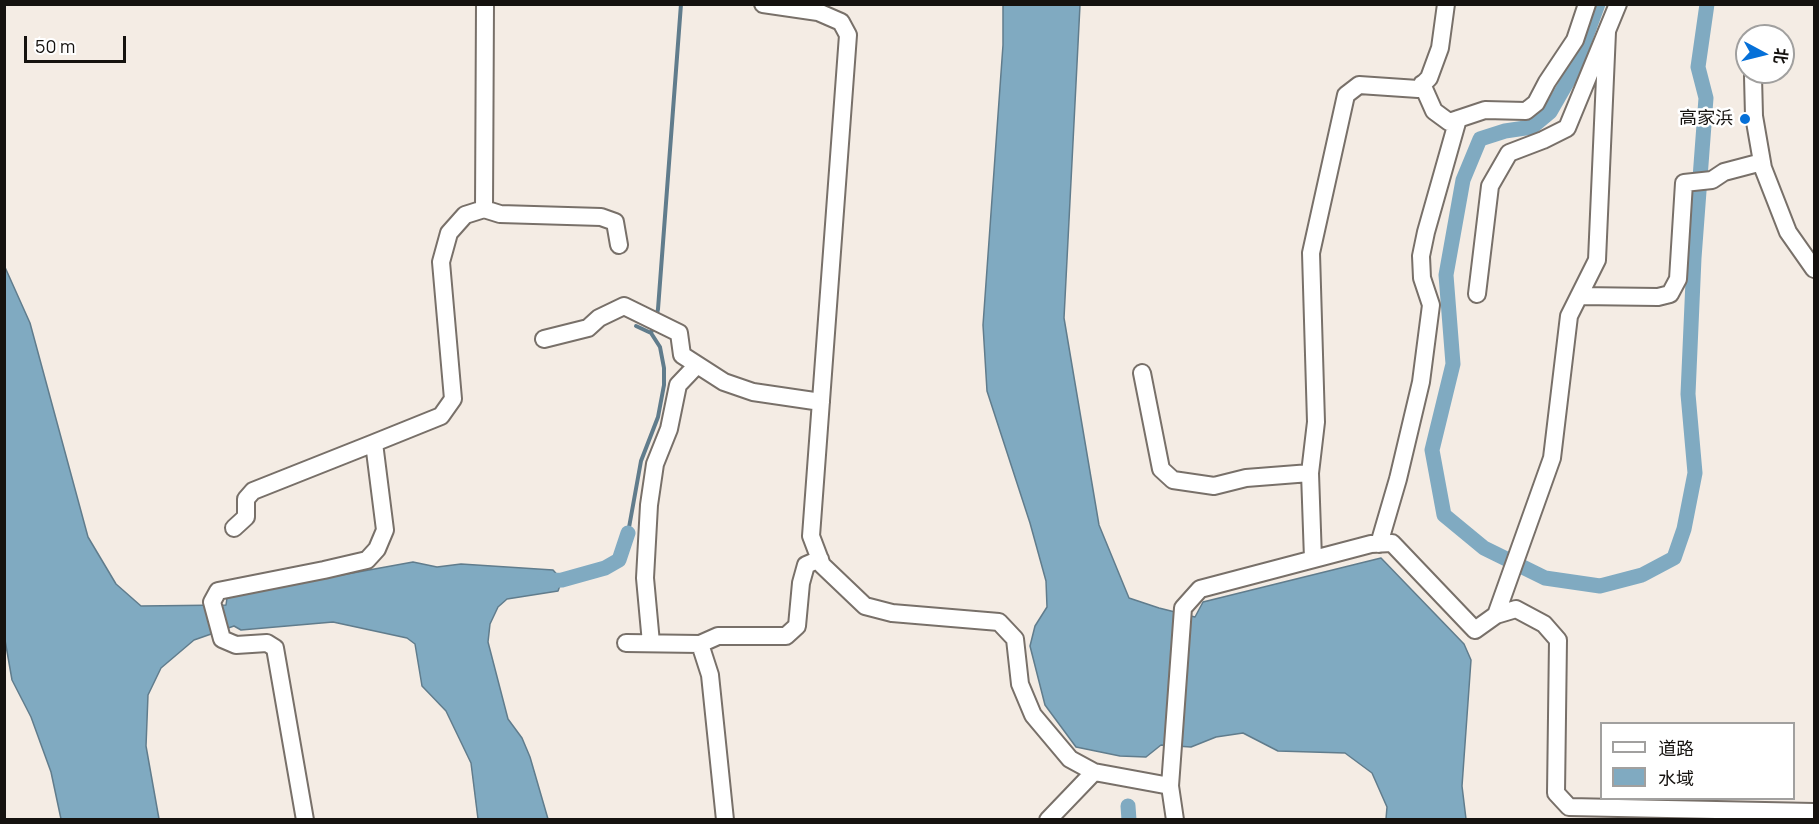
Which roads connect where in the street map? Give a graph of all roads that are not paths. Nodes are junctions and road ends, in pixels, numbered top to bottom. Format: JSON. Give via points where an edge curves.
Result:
{"nodes":[{"id":1,"x":485,"y":4,"type":"edge"},
{"id":2,"x":763,"y":4,"type":"edge"},
{"id":3,"x":1446,"y":4,"type":"edge"},
{"id":4,"x":1587,"y":4,"type":"edge"},
{"id":5,"x":1618,"y":4,"type":"edge"},
{"id":6,"x":1607,"y":32,"type":"junction"},
{"id":7,"x":1422,"y":84,"type":"junction"},
{"id":8,"x":1753,"y":84,"type":"edge"},
{"id":9,"x":1458,"y":119,"type":"junction"},
{"id":10,"x":1762,"y":162,"type":"junction"},
{"id":11,"x":484,"y":209,"type":"junction"},
{"id":12,"x":619,"y":246,"type":"dead end"},
{"id":13,"x":1815,"y":269,"type":"edge"},
{"id":14,"x":1477,"y":294,"type":"dead end"},
{"id":15,"x":1579,"y":296,"type":"junction"},
{"id":16,"x":544,"y":339,"type":"dead end"},
{"id":17,"x":697,"y":365,"type":"junction"},
{"id":18,"x":1142,"y":373,"type":"dead end"},
{"id":19,"x":821,"y":402,"type":"junction"},
{"id":20,"x":374,"y":443,"type":"junction"},
{"id":21,"x":1310,"y":473,"type":"junction"},
{"id":22,"x":234,"y":528,"type":"dead end"},
{"id":23,"x":1379,"y":544,"type":"junction"},
{"id":24,"x":820,"y":559,"type":"junction"},
{"id":25,"x":1313,"y":559,"type":"junction"},
{"id":26,"x":1496,"y":615,"type":"junction"},
{"id":27,"x":626,"y":642,"type":"dead end"},
{"id":28,"x":651,"y":643,"type":"junction"},
{"id":29,"x":700,"y":644,"type":"junction"},
{"id":30,"x":1094,"y":772,"type":"junction"},
{"id":31,"x":1170,"y":786,"type":"junction"},
{"id":32,"x":1815,"y":812,"type":"edge"},
{"id":33,"x":305,"y":819,"type":"edge"},
{"id":34,"x":725,"y":819,"type":"edge"},
{"id":35,"x":1048,"y":819,"type":"edge"},
{"id":36,"x":1175,"y":819,"type":"edge"}],
"edges":[{"from":1,"to":11,"type":"street"},
{"from":2,"to":19,"type":"street","via":[[818,12],[841,22],[848,35]]},
{"from":3,"to":7,"type":"street","via":[[1440,48],[1429,78]]},
{"from":4,"to":9,"type":"street","via":[[1575,40],[1536,103],[1526,111],[1485,110]]},
{"from":5,"to":6,"type":"street"},
{"from":6,"to":14,"type":"street","via":[[1567,128],[1509,153],[1490,186]]},
{"from":6,"to":15,"type":"street","via":[[1597,260]]},
{"from":7,"to":9,"type":"street","via":[[1434,111],[1449,122]]},
{"from":7,"to":21,"type":"street","via":[[1418,89],[1359,86],[1346,95],[1311,253],[1317,422]]},
{"from":8,"to":10,"type":"street"},
{"from":9,"to":23,"type":"street","via":[[1421,256],[1422,278],[1431,305],[1421,382]]},
{"from":10,"to":13,"type":"street","via":[[1788,232]]},
{"from":10,"to":15,"type":"street","via":[[1724,172],[1712,180],[1684,183],[1678,279],[1670,294]]},
{"from":11,"to":12,"type":"street","via":[[500,214],[601,217],[615,222]]},
{"from":11,"to":20,"type":"street","via":[[465,215],[448,233],[441,262],[453,399],[441,416]]},
{"from":15,"to":26,"type":"street","via":[[1569,316],[1552,458]]},
{"from":16,"to":17,"type":"street","via":[[588,328],[624,306],[679,333],[682,355]]},
{"from":17,"to":19,"type":"street","via":[[724,382],[753,392]]},
{"from":17,"to":28,"type":"street","via":[[678,385],[669,429],[655,464],[645,578]]},
{"from":18,"to":21,"type":"street","via":[[1161,469],[1173,480],[1214,486],[1246,478]]},
{"from":19,"to":24,"type":"street","via":[[811,536]]},
{"from":20,"to":22,"type":"street","via":[[253,491],[246,499],[246,517]]},
{"from":20,"to":33,"type":"street","via":[[384,530],[367,560],[218,591],[212,602],[222,639],[236,645],[267,643],[275,648]]},
{"from":21,"to":25,"type":"street"},
{"from":23,"to":25,"type":"street"},
{"from":23,"to":26,"type":"street","via":[[1392,543],[1475,630]]},
{"from":24,"to":29,"type":"street","via":[[806,565],[797,626],[786,636],[718,636]]},
{"from":24,"to":30,"type":"street","via":[[865,606],[892,614],[999,621],[1015,639],[1020,684],[1033,715],[1070,759]]},
{"from":25,"to":31,"type":"street","via":[[1200,589],[1183,608]]},
{"from":26,"to":32,"type":"street","via":[[1516,609],[1544,624],[1558,640],[1556,793],[1569,807]]},
{"from":27,"to":28,"type":"street"},
{"from":28,"to":29,"type":"street"},
{"from":29,"to":34,"type":"street","via":[[710,675]]},
{"from":30,"to":31,"type":"street"},
{"from":30,"to":35,"type":"street"},
{"from":31,"to":36,"type":"street"}]}
